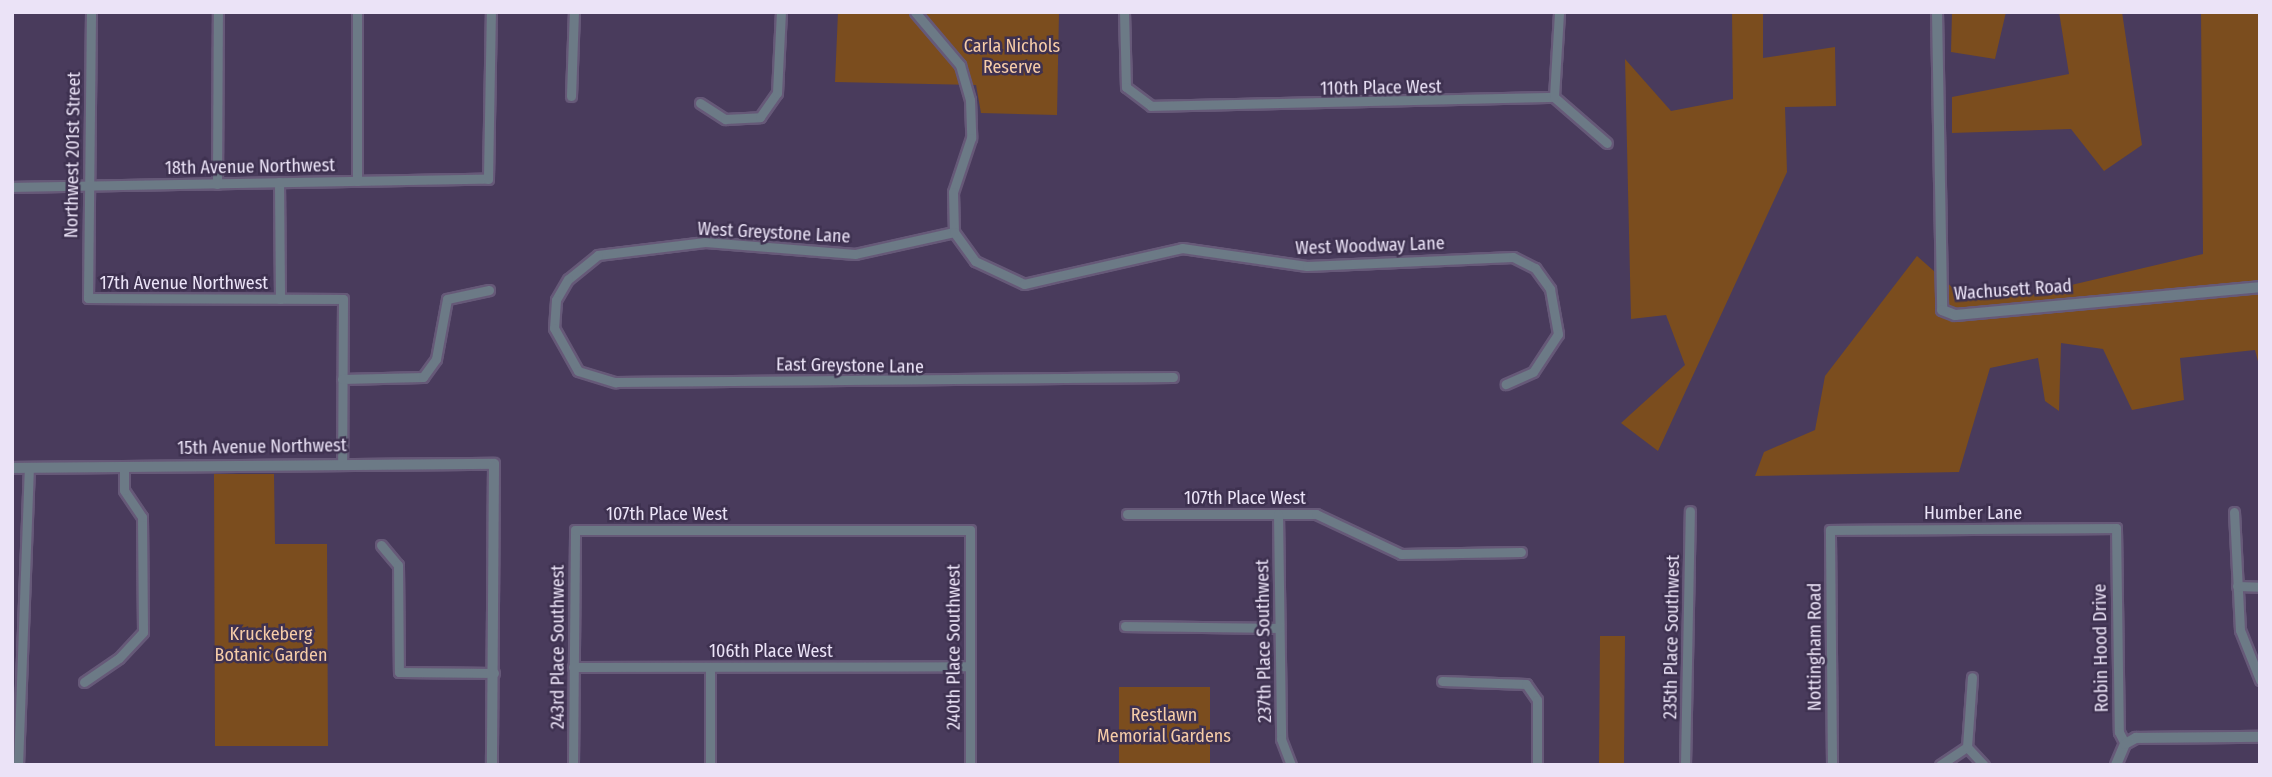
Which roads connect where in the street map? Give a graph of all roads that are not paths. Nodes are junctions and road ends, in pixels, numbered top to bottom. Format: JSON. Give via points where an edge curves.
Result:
{"nodes":[{"id":1,"x":90,"y":12,"type":"edge"},
{"id":2,"x":218,"y":12,"type":"edge"},
{"id":3,"x":357,"y":12,"type":"edge"},
{"id":4,"x":491,"y":12,"type":"edge"},
{"id":5,"x":574,"y":12,"type":"edge"},
{"id":6,"x":781,"y":12,"type":"edge"},
{"id":7,"x":915,"y":12,"type":"edge"},
{"id":8,"x":1124,"y":12,"type":"edge"},
{"id":9,"x":1559,"y":12,"type":"edge"},
{"id":10,"x":1937,"y":12,"type":"edge"},
{"id":11,"x":571,"y":96,"type":"dead end"},
{"id":12,"x":1554,"y":97,"type":"junction"},
{"id":13,"x":700,"y":103,"type":"dead end"},
{"id":14,"x":1606,"y":143,"type":"dead end"},
{"id":15,"x":357,"y":181,"type":"junction"},
{"id":16,"x":279,"y":183,"type":"junction"},
{"id":17,"x":217,"y":184,"type":"junction"},
{"id":18,"x":89,"y":186,"type":"junction"},
{"id":19,"x":12,"y":187,"type":"edge"},
{"id":20,"x":954,"y":232,"type":"junction"},
{"id":21,"x":2260,"y":287,"type":"edge"},
{"id":22,"x":489,"y":290,"type":"dead end"},
{"id":23,"x":88,"y":298,"type":"joint"},
{"id":24,"x":280,"y":299,"type":"junction"},
{"id":25,"x":554,"y":328,"type":"joint"},
{"id":26,"x":1173,"y":377,"type":"dead end"},
{"id":27,"x":342,"y":379,"type":"junction"},
{"id":28,"x":1506,"y":384,"type":"dead end"},
{"id":29,"x":342,"y":464,"type":"junction"},
{"id":30,"x":124,"y":467,"type":"junction"},
{"id":31,"x":12,"y":468,"type":"edge"},
{"id":32,"x":29,"y":468,"type":"junction"},
{"id":33,"x":1690,"y":511,"type":"dead end"},
{"id":34,"x":2234,"y":512,"type":"dead end"},
{"id":35,"x":1127,"y":514,"type":"dead end"},
{"id":36,"x":1278,"y":514,"type":"junction"},
{"id":37,"x":2116,"y":528,"type":"joint"},
{"id":38,"x":575,"y":530,"type":"joint"},
{"id":39,"x":970,"y":530,"type":"joint"},
{"id":40,"x":1830,"y":530,"type":"joint"},
{"id":41,"x":381,"y":545,"type":"dead end"},
{"id":42,"x":1521,"y":552,"type":"dead end"},
{"id":43,"x":2237,"y":586,"type":"junction"},
{"id":44,"x":2260,"y":587,"type":"edge"},
{"id":45,"x":12,"y":604,"type":"edge"},
{"id":46,"x":25,"y":604,"type":"junction"},
{"id":47,"x":1125,"y":626,"type":"dead end"},
{"id":48,"x":1279,"y":628,"type":"junction"},
{"id":49,"x":970,"y":666,"type":"junction"},
{"id":50,"x":573,"y":667,"type":"junction"},
{"id":51,"x":710,"y":667,"type":"junction"},
{"id":52,"x":494,"y":673,"type":"junction"},
{"id":53,"x":1972,"y":677,"type":"dead end"},
{"id":54,"x":2260,"y":680,"type":"edge"},
{"id":55,"x":1442,"y":681,"type":"dead end"},
{"id":56,"x":84,"y":682,"type":"dead end"},
{"id":57,"x":2260,"y":737,"type":"edge"},
{"id":58,"x":2125,"y":744,"type":"junction"},
{"id":59,"x":1967,"y":747,"type":"junction"},
{"id":60,"x":18,"y":765,"type":"edge"},
{"id":61,"x":492,"y":765,"type":"edge"},
{"id":62,"x":573,"y":765,"type":"edge"},
{"id":63,"x":710,"y":765,"type":"edge"},
{"id":64,"x":970,"y":765,"type":"edge"},
{"id":65,"x":1290,"y":765,"type":"edge"},
{"id":66,"x":1537,"y":765,"type":"edge"},
{"id":67,"x":1685,"y":765,"type":"edge"},
{"id":68,"x":1832,"y":765,"type":"edge"},
{"id":69,"x":1940,"y":765,"type":"edge"},
{"id":70,"x":1984,"y":765,"type":"edge"},
{"id":71,"x":2116,"y":765,"type":"edge"}],
"edges":[{"from":1,"to":18,"type":"street","name":"Northwest 201st Street"},
{"from":2,"to":17,"type":"street"},
{"from":3,"to":15,"type":"street"},
{"from":4,"to":15,"type":"street","name":"18th Avenue Northwest","via":[[488,179]]},
{"from":5,"to":11,"type":"street"},
{"from":6,"to":13,"type":"street","via":[[777,93],[760,117],[725,119]]},
{"from":7,"to":20,"type":"street","via":[[960,65],[970,100],[971,138],[953,192]]},
{"from":8,"to":12,"type":"street","name":"110th Place West","via":[[1126,87],[1139,102]]},
{"from":9,"to":12,"type":"street"},
{"from":10,"to":21,"type":"street","name":"Wachusett Road","via":[[1942,310],[1955,315]]},
{"from":12,"to":14,"type":"street"},
{"from":15,"to":16,"type":"street","name":"18th Avenue Northwest"},
{"from":16,"to":17,"type":"street","name":"18th Avenue Northwest"},
{"from":16,"to":24,"type":"street"},
{"from":17,"to":18,"type":"street","name":"18th Avenue Northwest"},
{"from":18,"to":19,"type":"street","name":"18th Avenue Northwest"},
{"from":18,"to":23,"type":"street","name":"Northwest 201st Street"},
{"from":20,"to":25,"type":"street","name":"West Greystone Lane","via":[[855,254],[705,242],[598,255],[568,279],[556,300]]},
{"from":20,"to":28,"type":"street","name":"West Woodway Lane","via":[[975,261],[1024,284],[1182,248],[1307,266],[1513,257],[1535,268],[1550,289],[1558,334],[1533,372]]},
{"from":22,"to":27,"type":"street","via":[[447,299],[436,359],[423,377]]},
{"from":23,"to":24,"type":"street","name":"17th Avenue Northwest"},
{"from":24,"to":27,"type":"street","name":"17th Avenue Northwest","via":[[343,299]]},
{"from":25,"to":26,"type":"street","name":"East Greystone Lane","via":[[578,371],[615,382]]},
{"from":27,"to":29,"type":"street"},
{"from":29,"to":30,"type":"street","name":"15th Avenue Northwest"},
{"from":29,"to":52,"type":"street","name":"15th Avenue Northwest","via":[[494,464]]},
{"from":30,"to":32,"type":"street","name":"15th Avenue Northwest"},
{"from":30,"to":56,"type":"street","via":[[124,490],[142,517],[143,632],[119,658]]},
{"from":31,"to":32,"type":"street","name":"15th Avenue Northwest"},
{"from":32,"to":46,"type":"street"},
{"from":33,"to":67,"type":"street","name":"235th Place Southwest"},
{"from":34,"to":43,"type":"street"},
{"from":35,"to":36,"type":"street","name":"107th Place West"},
{"from":36,"to":42,"type":"street","name":"107th Place West","via":[[1317,514],[1401,554]]},
{"from":36,"to":48,"type":"street","name":"237th Place Southwest"},
{"from":37,"to":40,"type":"street","name":"Humber Lane"},
{"from":37,"to":58,"type":"street","name":"Robin Hood Drive","via":[[2119,732]]},
{"from":38,"to":39,"type":"street","name":"107th Place West"},
{"from":38,"to":50,"type":"street","name":"243rd Place Southwest"},
{"from":39,"to":49,"type":"street","name":"240th Place Southwest"},
{"from":40,"to":68,"type":"street","name":"Nottingham Road"},
{"from":41,"to":52,"type":"street","via":[[398,565],[398,672]]},
{"from":43,"to":44,"type":"street"},
{"from":43,"to":54,"type":"street","via":[[2240,630]]},
{"from":45,"to":46,"type":"street"},
{"from":46,"to":60,"type":"street"},
{"from":47,"to":48,"type":"street"},
{"from":48,"to":65,"type":"street","name":"237th Place Southwest","via":[[1281,739]]},
{"from":49,"to":51,"type":"street","name":"106th Place West"},
{"from":49,"to":64,"type":"street","name":"240th Place Southwest"},
{"from":50,"to":51,"type":"street","name":"106th Place West"},
{"from":50,"to":62,"type":"street","name":"243rd Place Southwest"},
{"from":51,"to":63,"type":"street"},
{"from":52,"to":61,"type":"street"},
{"from":53,"to":59,"type":"street"},
{"from":55,"to":66,"type":"street","via":[[1526,684],[1537,701]]},
{"from":57,"to":58,"type":"street","via":[[2136,738]]},
{"from":58,"to":71,"type":"street"},
{"from":59,"to":69,"type":"street"},
{"from":59,"to":70,"type":"street"}]}
